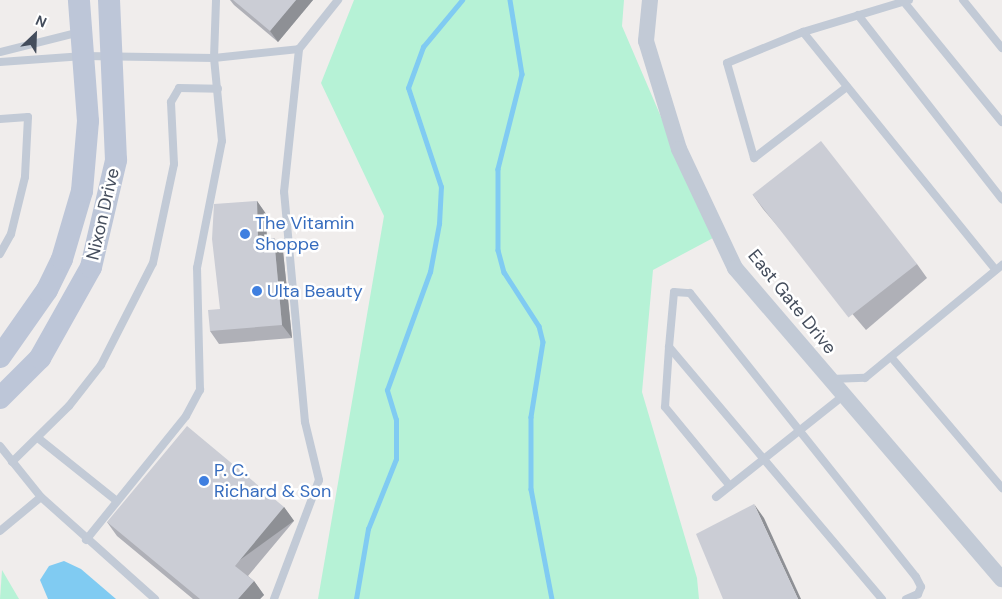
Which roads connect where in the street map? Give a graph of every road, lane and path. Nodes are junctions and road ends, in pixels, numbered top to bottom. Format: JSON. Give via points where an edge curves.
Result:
{"nodes":[{"id":1,"x":79,"y":0,"type":"edge"},
{"id":2,"x":109,"y":0,"type":"edge"},
{"id":3,"x":216,"y":0,"type":"edge"},
{"id":4,"x":338,"y":0,"type":"edge"},
{"id":5,"x":650,"y":0,"type":"edge"},
{"id":6,"x":963,"y":0,"type":"edge"},
{"id":7,"x":907,"y":1,"type":"edge"},
{"id":8,"x":858,"y":15,"type":"junction"},
{"id":9,"x":82,"y":32,"type":"junction"},
{"id":10,"x":804,"y":32,"type":"junction"},
{"id":11,"x":1002,"y":48,"type":"edge"},
{"id":12,"x":299,"y":49,"type":"junction"},
{"id":13,"x":0,"y":52,"type":"edge"},
{"id":14,"x":84,"y":56,"type":"junction"},
{"id":15,"x":214,"y":58,"type":"junction"},
{"id":16,"x":114,"y":60,"type":"junction"},
{"id":17,"x":0,"y":62,"type":"edge"},
{"id":18,"x":846,"y":87,"type":"junction"},
{"id":19,"x":218,"y":88,"type":"junction"},
{"id":20,"x":0,"y":120,"type":"edge"},
{"id":21,"x":1002,"y":122,"type":"edge"},
{"id":22,"x":1002,"y":199,"type":"edge"},
{"id":23,"x":0,"y":254,"type":"edge"},
{"id":24,"x":999,"y":268,"type":"edge"},
{"id":25,"x":669,"y":347,"type":"junction"},
{"id":26,"x":0,"y":356,"type":"edge"},
{"id":27,"x":891,"y":357,"type":"junction"},
{"id":28,"x":829,"y":379,"type":"junction"},
{"id":29,"x":843,"y":396,"type":"junction"},
{"id":30,"x":0,"y":398,"type":"edge"},
{"id":31,"x":800,"y":430,"type":"junction"},
{"id":32,"x":38,"y":438,"type":"junction"},
{"id":33,"x":0,"y":446,"type":"edge"},
{"id":34,"x":764,"y":459,"type":"junction"},
{"id":35,"x":12,"y":462,"type":"junction"},
{"id":36,"x":730,"y":486,"type":"junction"},
{"id":37,"x":1002,"y":488,"type":"edge"},
{"id":38,"x":42,"y":497,"type":"junction"},
{"id":39,"x":716,"y":497,"type":"dead end"},
{"id":40,"x":117,"y":501,"type":"junction"},
{"id":41,"x":0,"y":530,"type":"edge"},
{"id":42,"x":86,"y":540,"type":"junction"},
{"id":43,"x":1002,"y":579,"type":"edge"},
{"id":44,"x":155,"y":599,"type":"edge"},
{"id":45,"x":274,"y":599,"type":"edge"},
{"id":46,"x":882,"y":599,"type":"edge"},
{"id":47,"x":906,"y":599,"type":"edge"}],
"edges":[{"from":1,"to":9,"type":"street","name":"Nixon Drive"},
{"from":2,"to":16,"type":"street","name":"Nixon Drive"},
{"from":3,"to":15,"type":"lane"},
{"from":4,"to":12,"type":"lane"},
{"from":5,"to":28,"type":"street","name":"East Gate Drive","via":[[646,41],[679,149],[735,268]]},
{"from":6,"to":11,"type":"lane"},
{"from":7,"to":8,"type":"lane"},
{"from":7,"to":21,"type":"lane"},
{"from":8,"to":10,"type":"lane"},
{"from":8,"to":22,"type":"lane"},
{"from":9,"to":13,"type":"lane"},
{"from":9,"to":14,"type":"street","name":"Nixon Drive"},
{"from":10,"to":18,"type":"lane"},
{"from":10,"to":18,"type":"lane","via":[[727,63],[754,158]]},
{"from":12,"to":15,"type":"lane"},
{"from":12,"to":45,"type":"lane","via":[[284,192],[305,422],[319,480]]},
{"from":14,"to":16,"type":"lane"},
{"from":14,"to":17,"type":"lane"},
{"from":14,"to":26,"type":"street","name":"Nixon Drive","via":[[86,156],[74,226],[47,290]]},
{"from":15,"to":16,"type":"lane","via":[[148,55]]},
{"from":15,"to":19,"type":"lane"},
{"from":16,"to":30,"type":"street","name":"Nixon Drive","via":[[116,160],[92,267],[40,358]]},
{"from":18,"to":24,"type":"lane"},
{"from":19,"to":32,"type":"lane","via":[[179,88],[171,102],[174,164],[153,263],[101,365]]},
{"from":19,"to":40,"type":"lane","via":[[219,172],[197,268],[200,390],[186,416]]},
{"from":20,"to":23,"type":"lane","via":[[28,117],[25,177],[11,234]]},
{"from":24,"to":27,"type":"lane"},
{"from":25,"to":31,"type":"lane","via":[[674,292],[690,293]]},
{"from":25,"to":34,"type":"lane"},
{"from":25,"to":36,"type":"lane","via":[[665,407]]},
{"from":27,"to":28,"type":"lane","via":[[865,378]]},
{"from":27,"to":37,"type":"lane"},
{"from":28,"to":29,"type":"street","name":"East Gate Drive"},
{"from":29,"to":31,"type":"lane"},
{"from":29,"to":43,"type":"street","name":"East Gate Drive"},
{"from":31,"to":34,"type":"lane"},
{"from":31,"to":47,"type":"lane","via":[[916,577],[921,587],[918,594]]},
{"from":32,"to":35,"type":"lane"},
{"from":32,"to":40,"type":"lane"},
{"from":33,"to":35,"type":"lane"},
{"from":34,"to":36,"type":"lane"},
{"from":34,"to":46,"type":"lane"},
{"from":35,"to":38,"type":"lane"},
{"from":36,"to":39,"type":"lane"},
{"from":38,"to":41,"type":"lane"},
{"from":38,"to":42,"type":"lane"},
{"from":40,"to":42,"type":"lane"},
{"from":42,"to":44,"type":"lane"}]}
